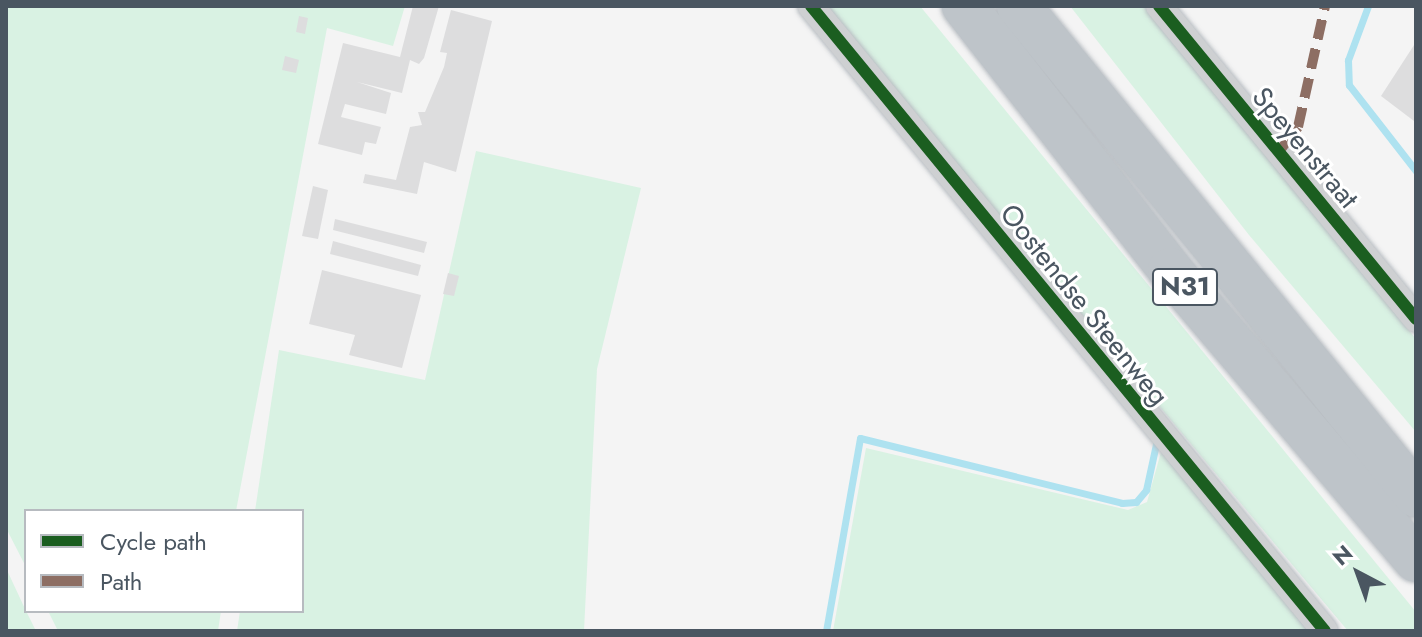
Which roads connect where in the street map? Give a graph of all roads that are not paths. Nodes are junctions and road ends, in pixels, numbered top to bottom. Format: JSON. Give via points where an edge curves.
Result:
{"nodes":[{"id":1,"x":811,"y":6,"type":"edge"},
{"id":2,"x":964,"y":6,"type":"edge"},
{"id":3,"x":1019,"y":6,"type":"edge"},
{"id":4,"x":1159,"y":6,"type":"edge"},
{"id":5,"x":1416,"y":319,"type":"edge"},
{"id":6,"x":1416,"y":495,"type":"edge"},
{"id":7,"x":1416,"y":560,"type":"edge"},
{"id":8,"x":1325,"y":631,"type":"edge"}],
"edges":[{"from":1,"to":8,"type":"street","name":"Oostendse Steenweg"},
{"from":2,"to":7,"type":"highway","number":"N31","via":[[1170,270]]},
{"from":3,"to":6,"type":"highway","number":"N31"},
{"from":4,"to":5,"type":"street","name":"Speyenstraat"}]}
